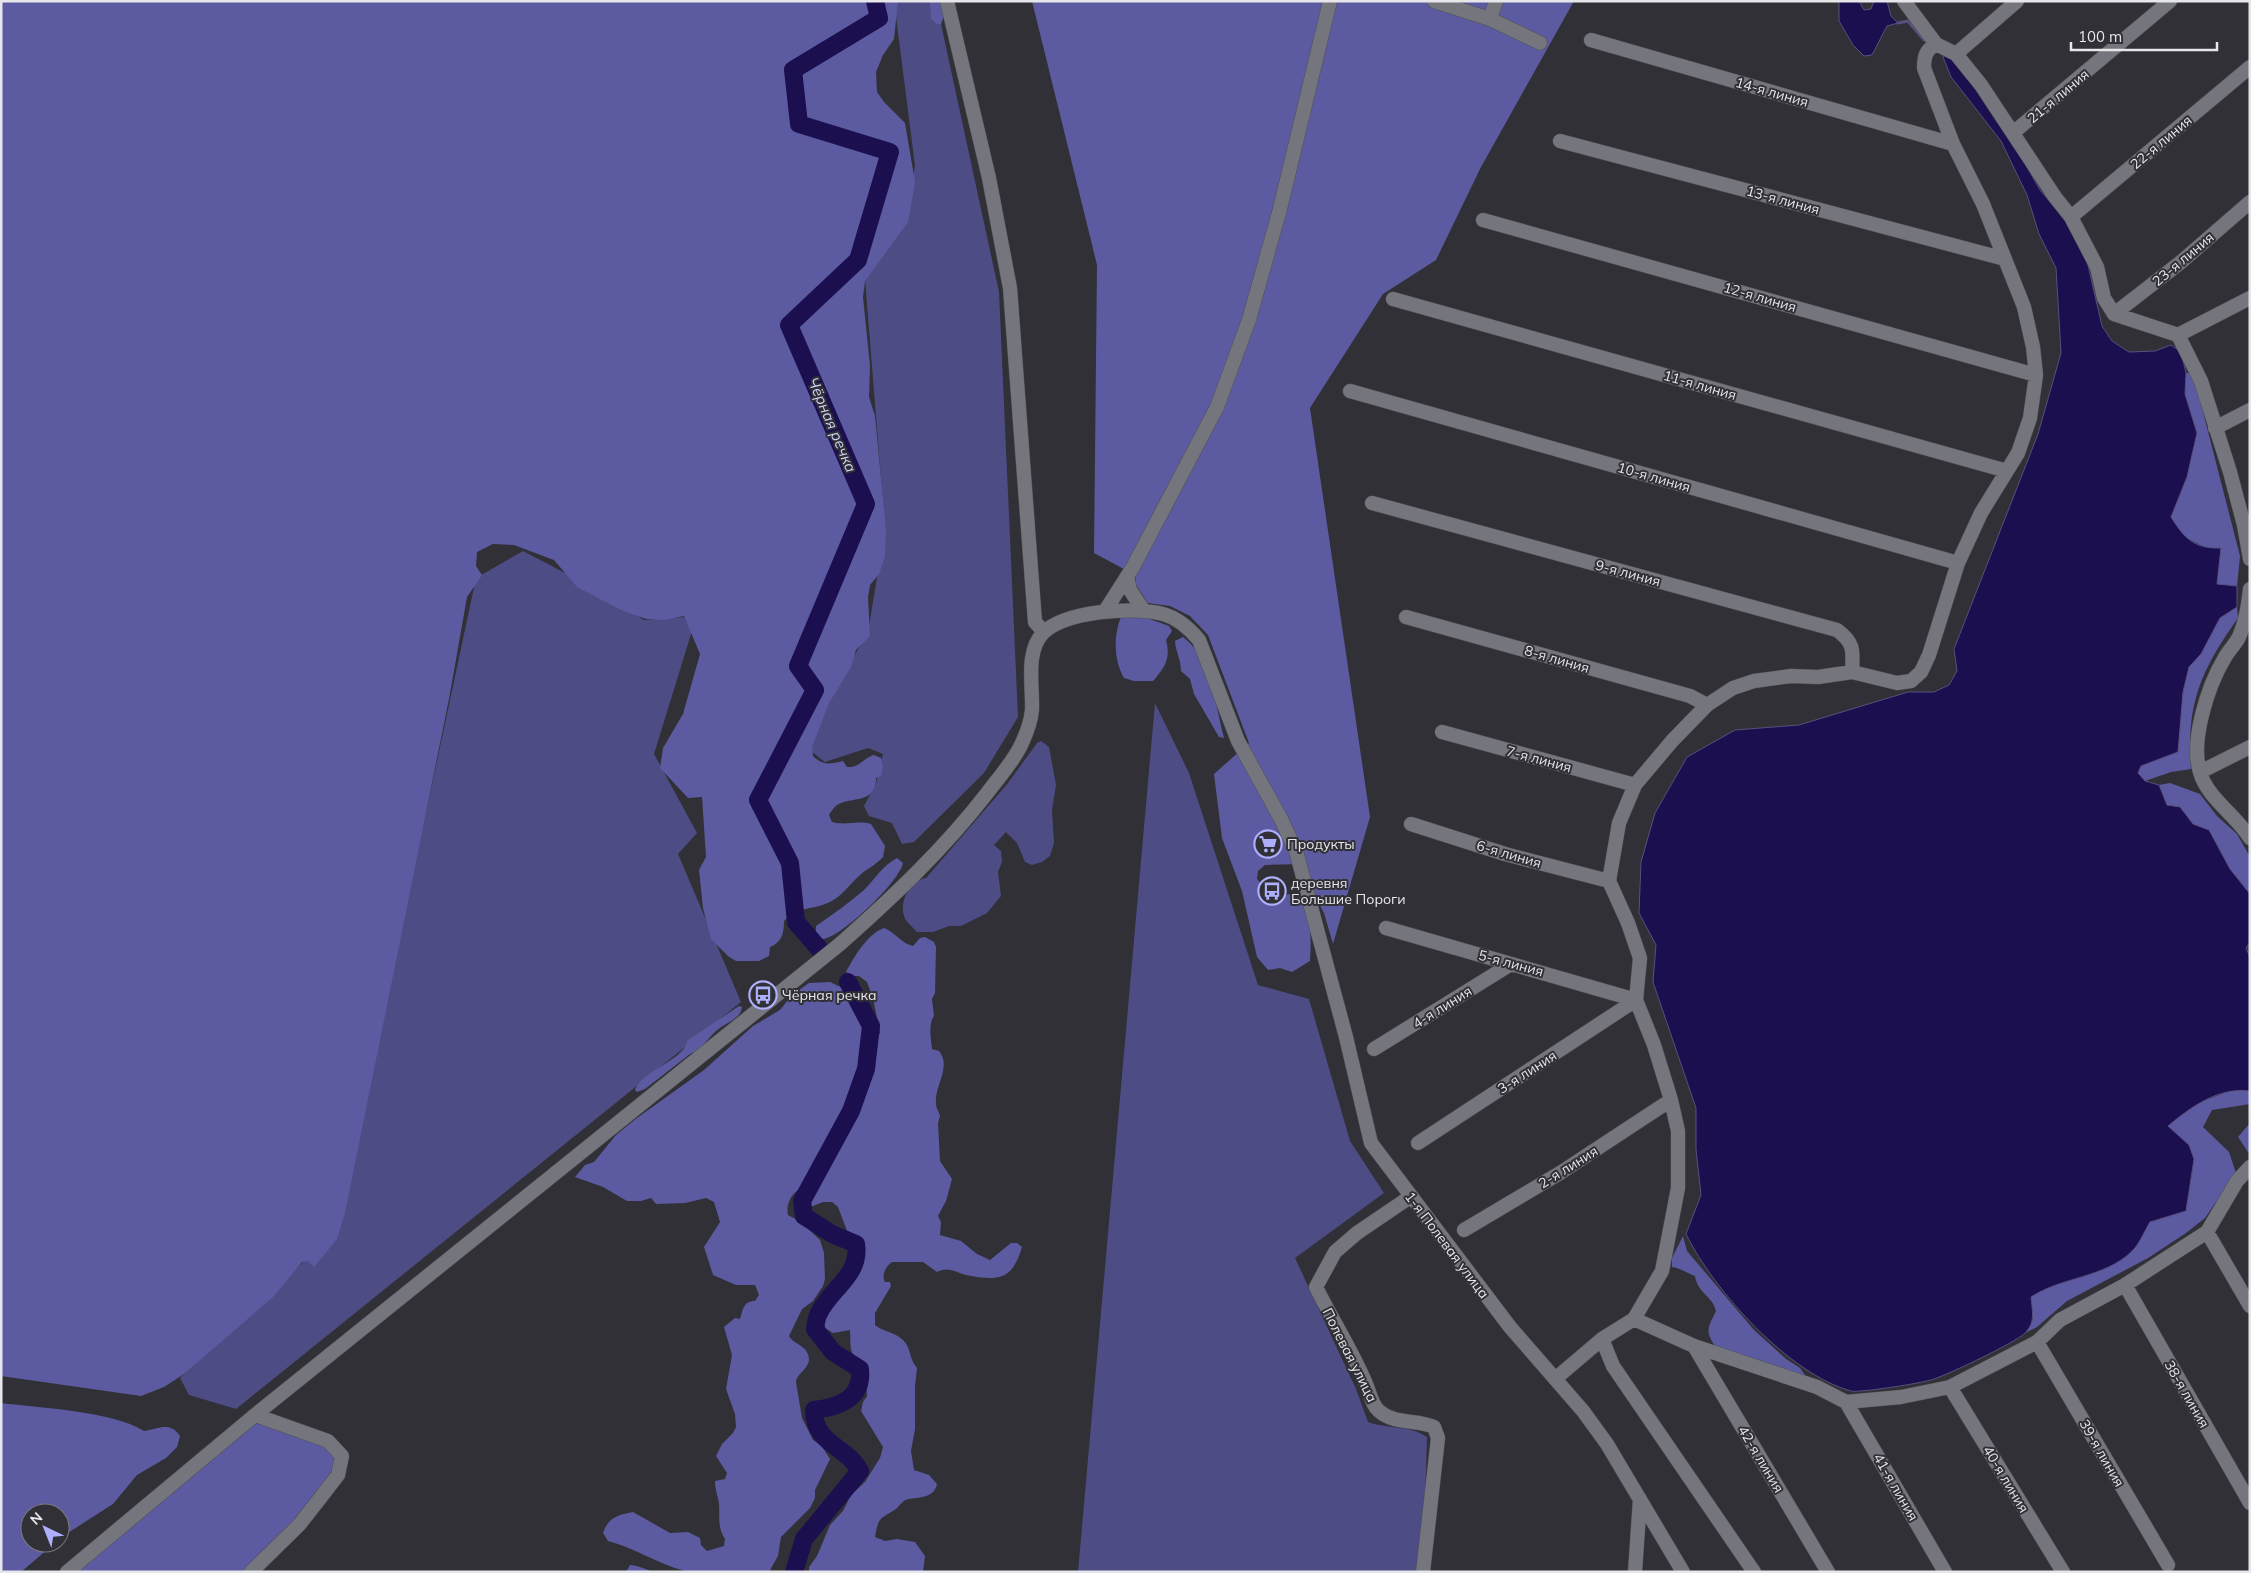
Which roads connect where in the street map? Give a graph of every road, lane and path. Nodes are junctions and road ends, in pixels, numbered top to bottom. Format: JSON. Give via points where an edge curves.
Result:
{"nodes":[{"id":1,"x":947,"y":1,"type":"edge"},
{"id":2,"x":1330,"y":1,"type":"edge"},
{"id":3,"x":1434,"y":1,"type":"edge"},
{"id":4,"x":1496,"y":1,"type":"edge"},
{"id":5,"x":1904,"y":1,"type":"edge"},
{"id":6,"x":2018,"y":1,"type":"edge"},
{"id":7,"x":2170,"y":1,"type":"edge"},
{"id":8,"x":1490,"y":19,"type":"junction"},
{"id":9,"x":1591,"y":40,"type":"dead end"},
{"id":10,"x":1540,"y":43,"type":"dead end"},
{"id":11,"x":1936,"y":44,"type":"junction"},
{"id":12,"x":1956,"y":54,"type":"junction"},
{"id":13,"x":2250,"y":67,"type":"edge"},
{"id":14,"x":2014,"y":132,"type":"junction"},
{"id":15,"x":1560,"y":141,"type":"dead end"},
{"id":16,"x":1953,"y":144,"type":"junction"},
{"id":17,"x":2250,"y":202,"type":"edge"},
{"id":18,"x":2071,"y":217,"type":"junction"},
{"id":19,"x":1483,"y":220,"type":"dead end"},
{"id":20,"x":2005,"y":260,"type":"junction"},
{"id":21,"x":2250,"y":298,"type":"edge"},
{"id":22,"x":1393,"y":299,"type":"dead end"},
{"id":23,"x":2114,"y":314,"type":"junction"},
{"id":24,"x":2178,"y":335,"type":"junction"},
{"id":25,"x":2036,"y":375,"type":"junction"},
{"id":26,"x":1350,"y":391,"type":"dead end"},
{"id":27,"x":2250,"y":410,"type":"edge"},
{"id":28,"x":2215,"y":428,"type":"junction"},
{"id":29,"x":2007,"y":471,"type":"junction"},
{"id":30,"x":1372,"y":503,"type":"dead end"},
{"id":31,"x":2247,"y":523,"type":"edge"},
{"id":32,"x":2250,"y":558,"type":"edge"},
{"id":33,"x":1958,"y":562,"type":"junction"},
{"id":34,"x":1127,"y":576,"type":"junction"},
{"id":35,"x":2250,"y":589,"type":"edge"},
{"id":36,"x":1105,"y":611,"type":"junction"},
{"id":37,"x":1144,"y":611,"type":"junction"},
{"id":38,"x":1406,"y":617,"type":"dead end"},
{"id":39,"x":1044,"y":632,"type":"junction"},
{"id":40,"x":2244,"y":636,"type":"edge"},
{"id":41,"x":1852,"y":672,"type":"junction"},
{"id":42,"x":1707,"y":705,"type":"junction"},
{"id":43,"x":1442,"y":732,"type":"dead end"},
{"id":44,"x":2250,"y":747,"type":"edge"},
{"id":45,"x":2200,"y":772,"type":"junction"},
{"id":46,"x":1635,"y":785,"type":"junction"},
{"id":47,"x":1411,"y":824,"type":"dead end"},
{"id":48,"x":2250,"y":838,"type":"edge"},
{"id":49,"x":1609,"y":881,"type":"junction"},
{"id":50,"x":1386,"y":928,"type":"dead end"},
{"id":51,"x":1511,"y":964,"type":"junction"},
{"id":52,"x":1636,"y":1000,"type":"junction"},
{"id":53,"x":1374,"y":1050,"type":"dead end"},
{"id":54,"x":1671,"y":1100,"type":"junction"},
{"id":55,"x":1418,"y":1143,"type":"dead end"},
{"id":56,"x":2250,"y":1167,"type":"edge"},
{"id":57,"x":1410,"y":1197,"type":"junction"},
{"id":58,"x":1464,"y":1230,"type":"dead end"},
{"id":59,"x":2207,"y":1232,"type":"junction"},
{"id":60,"x":2125,"y":1285,"type":"junction"},
{"id":61,"x":2250,"y":1306,"type":"edge"},
{"id":62,"x":1634,"y":1319,"type":"junction"},
{"id":63,"x":1602,"y":1339,"type":"junction"},
{"id":64,"x":2037,"y":1342,"type":"junction"},
{"id":65,"x":1694,"y":1346,"type":"junction"},
{"id":66,"x":1555,"y":1379,"type":"junction"},
{"id":67,"x":1950,"y":1387,"type":"junction"},
{"id":68,"x":1846,"y":1402,"type":"junction"},
{"id":69,"x":255,"y":1416,"type":"junction"},
{"id":70,"x":1640,"y":1499,"type":"junction"},
{"id":71,"x":2250,"y":1502,"type":"edge"},
{"id":72,"x":2168,"y":1565,"type":"dead end"},
{"id":73,"x":67,"y":1572,"type":"edge"},
{"id":74,"x":251,"y":1572,"type":"edge"},
{"id":75,"x":1424,"y":1572,"type":"edge"},
{"id":76,"x":1635,"y":1572,"type":"edge"},
{"id":77,"x":1682,"y":1572,"type":"edge"},
{"id":78,"x":1754,"y":1572,"type":"edge"},
{"id":79,"x":1828,"y":1572,"type":"edge"},
{"id":80,"x":1945,"y":1572,"type":"edge"},
{"id":81,"x":2063,"y":1572,"type":"edge"}],
"edges":[{"from":1,"to":39,"type":"street","via":[[989,178],[1010,288],[1035,622]]},
{"from":2,"to":34,"type":"street","via":[[1280,209],[1249,320],[1217,406]]},
{"from":3,"to":8,"type":"street"},
{"from":4,"to":8,"type":"street"},
{"from":5,"to":11,"type":"street"},
{"from":6,"to":12,"type":"street"},
{"from":7,"to":14,"type":"street","name":"21-я линия"},
{"from":8,"to":10,"type":"street"},
{"from":9,"to":16,"type":"street","name":"14-я линия"},
{"from":11,"to":12,"type":"street"},
{"from":11,"to":16,"type":"street","via":[[1924,56],[1924,68]]},
{"from":12,"to":14,"type":"street"},
{"from":13,"to":18,"type":"street","name":"22-я линия"},
{"from":14,"to":18,"type":"street","via":[[2034,167]]},
{"from":15,"to":20,"type":"street","name":"13-я линия"},
{"from":16,"to":20,"type":"street","via":[[1983,204]]},
{"from":17,"to":23,"type":"street","name":"23-я линия"},
{"from":18,"to":23,"type":"street","via":[[2097,267],[2104,298]]},
{"from":19,"to":25,"type":"street","name":"12-я линия"},
{"from":20,"to":25,"type":"street","via":[[2024,307],[2034,348]]},
{"from":21,"to":24,"type":"street"},
{"from":22,"to":29,"type":"street","name":"11-я линия"},
{"from":23,"to":24,"type":"street"},
{"from":24,"to":28,"type":"street","via":[[2201,381]]},
{"from":25,"to":29,"type":"street","via":[[2030,418],[2018,453]]},
{"from":26,"to":33,"type":"street","name":"10-я линия"},
{"from":27,"to":28,"type":"street"},
{"from":28,"to":31,"type":"street"},
{"from":29,"to":33,"type":"street","via":[[1981,513]]},
{"from":30,"to":41,"type":"street","name":"9-я линия","via":[[1837,630],[1847,637],[1853,649]]},
{"from":31,"to":32,"type":"street"},
{"from":33,"to":41,"type":"street","via":[[1921,672],[1911,681],[1897,682]]},
{"from":34,"to":36,"type":"street"},
{"from":34,"to":37,"type":"street","via":[[1130,590]]},
{"from":35,"to":40,"type":"street"},
{"from":36,"to":37,"type":"street","name":"1-я Полевая улица"},
{"from":36,"to":39,"type":"street","name":"1-я Полевая улица","via":[[1060,622]]},
{"from":37,"to":57,"type":"street","name":"1-я Полевая улица","via":[[1174,618],[1199,640],[1232,727],[1282,819],[1300,867],[1371,1143]]},
{"from":38,"to":42,"type":"street","name":"8-я линия","via":[[1690,696]]},
{"from":39,"to":69,"type":"street","via":[[1034,648],[1032,710],[1022,744],[972,812],[886,904]]},
{"from":40,"to":45,"type":"street","via":[[2225,657],[2212,682],[2196,746]]},
{"from":41,"to":42,"type":"street","via":[[1754,681],[1733,688]]},
{"from":42,"to":46,"type":"street"},
{"from":43,"to":46,"type":"street","name":"7-я линия"},
{"from":44,"to":45,"type":"street"},
{"from":45,"to":48,"type":"street","via":[[2207,787]]},
{"from":46,"to":49,"type":"street","via":[[1619,823]]},
{"from":47,"to":49,"type":"street","name":"6-я линия","via":[[1505,854]]},
{"from":49,"to":52,"type":"street","via":[[1640,958]]},
{"from":50,"to":51,"type":"street","name":"5-я линия"},
{"from":51,"to":52,"type":"street","name":"5-я линия"},
{"from":51,"to":53,"type":"street","name":"4-я линия"},
{"from":52,"to":54,"type":"street"},
{"from":52,"to":55,"type":"street","name":"3-я линия"},
{"from":54,"to":58,"type":"street","name":"2-я линия","via":[[1560,1173]]},
{"from":54,"to":62,"type":"street","via":[[1678,1132],[1678,1188],[1662,1270]]},
{"from":56,"to":59,"type":"street","via":[[2237,1181]]},
{"from":57,"to":66,"type":"street","name":"1-я Полевая улица","via":[[1510,1328]]},
{"from":57,"to":75,"type":"street","name":"Полевая улица","via":[[1335,1252],[1316,1287],[1380,1412],[1396,1420],[1426,1424],[1434,1428],[1438,1438]]},
{"from":59,"to":60,"type":"street"},
{"from":59,"to":61,"type":"street"},
{"from":60,"to":64,"type":"street","via":[[2060,1320]]},
{"from":60,"to":71,"type":"street","name":"38-я линия"},
{"from":62,"to":63,"type":"street"},
{"from":62,"to":65,"type":"street"},
{"from":63,"to":66,"type":"street"},
{"from":63,"to":78,"type":"street","via":[[1613,1366]]},
{"from":64,"to":67,"type":"street"},
{"from":64,"to":72,"type":"street","name":"39-я линия"},
{"from":65,"to":68,"type":"street","via":[[1817,1387]]},
{"from":65,"to":79,"type":"street","name":"42-я линия"},
{"from":66,"to":70,"type":"street","name":"1-я Полевая улица","via":[[1607,1444]]},
{"from":67,"to":68,"type":"street","via":[[1901,1397]]},
{"from":67,"to":81,"type":"street","name":"40-я линия"},
{"from":68,"to":80,"type":"street","name":"41-я линия"},
{"from":69,"to":73,"type":"street"},
{"from":69,"to":74,"type":"street","via":[[328,1441],[342,1456],[338,1475],[299,1525]]},
{"from":70,"to":76,"type":"street"},
{"from":70,"to":77,"type":"street","name":"1-я Полевая улица"}]}
